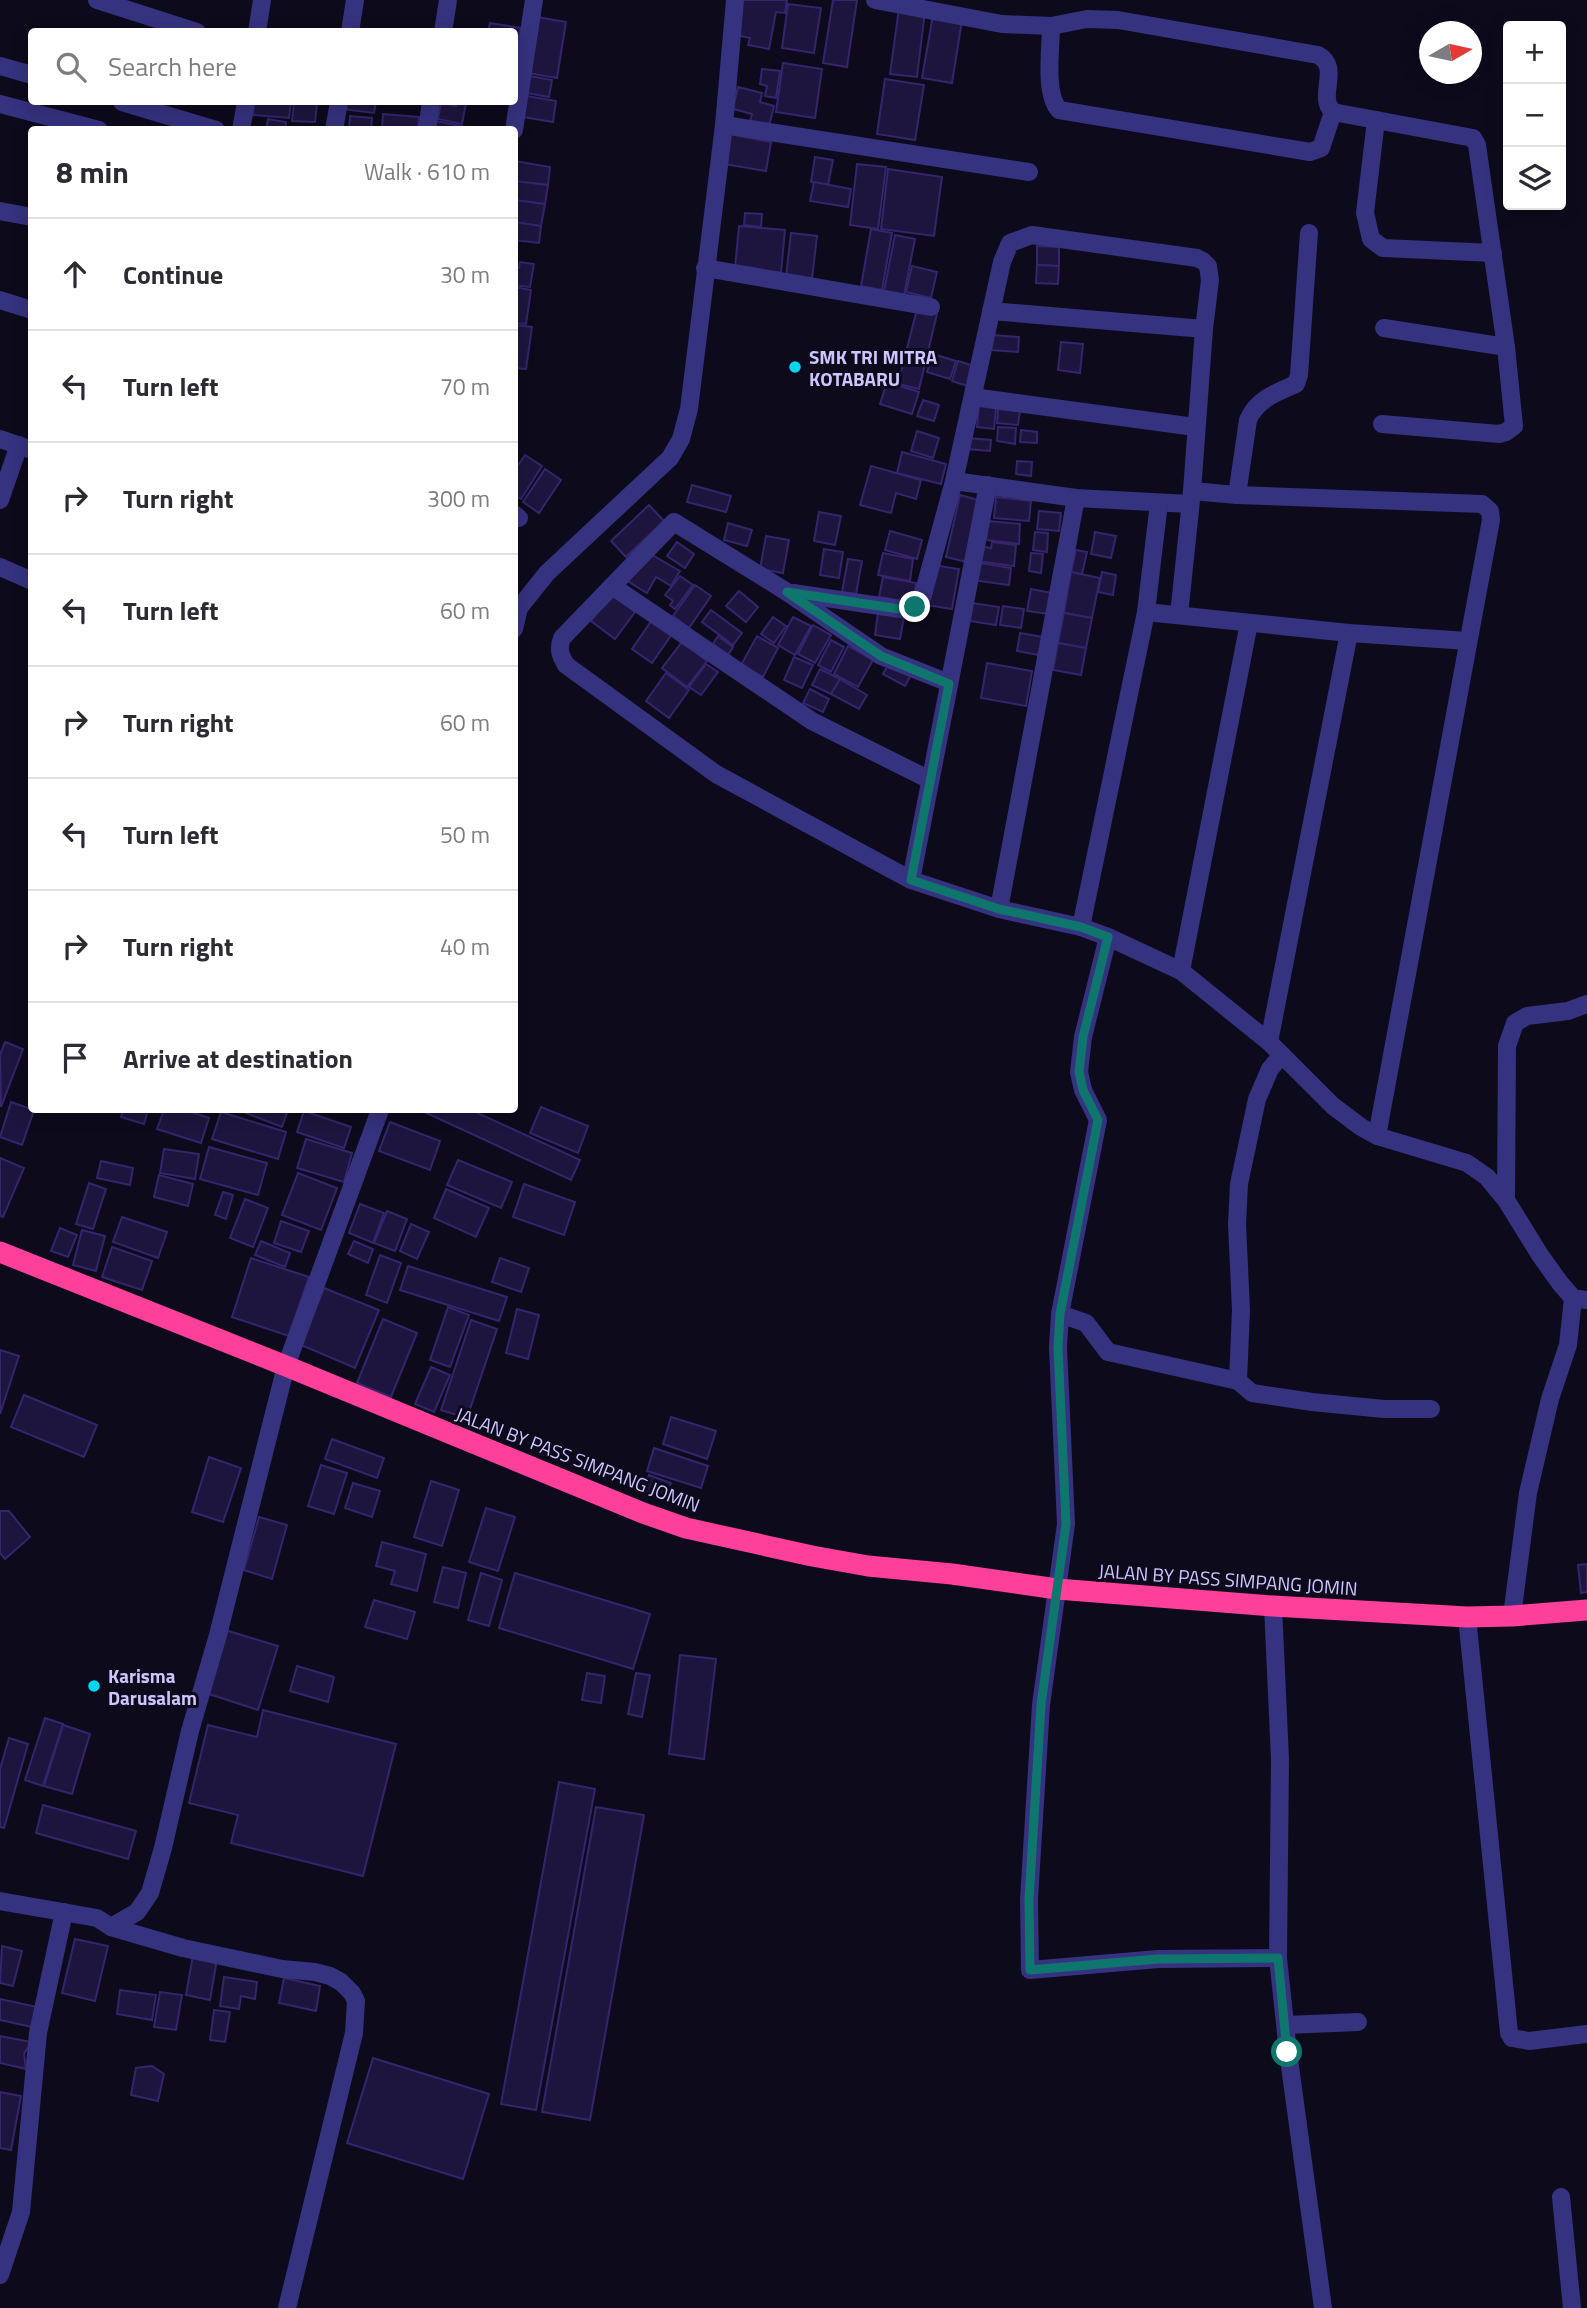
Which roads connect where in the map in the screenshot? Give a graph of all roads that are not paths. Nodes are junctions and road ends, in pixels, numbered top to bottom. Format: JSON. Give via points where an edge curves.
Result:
{"nodes":[{"id":1,"x":97,"y":0,"type":"edge"},
{"id":2,"x":262,"y":0,"type":"edge"},
{"id":3,"x":355,"y":0,"type":"edge"},
{"id":4,"x":448,"y":0,"type":"edge"},
{"id":5,"x":534,"y":0,"type":"edge"},
{"id":6,"x":735,"y":0,"type":"edge"},
{"id":7,"x":876,"y":0,"type":"edge"},
{"id":8,"x":1051,"y":26,"type":"junction"},
{"id":9,"x":184,"y":28,"type":"edge"},
{"id":10,"x":258,"y":28,"type":"edge"},
{"id":11,"x":351,"y":28,"type":"edge"},
{"id":12,"x":444,"y":28,"type":"edge"},
{"id":13,"x":0,"y":66,"type":"edge"},
{"id":14,"x":28,"y":74,"type":"edge"},
{"id":15,"x":0,"y":104,"type":"edge"},
{"id":16,"x":518,"y":104,"type":"edge"},
{"id":17,"x":132,"y":105,"type":"edge"},
{"id":18,"x":246,"y":105,"type":"edge"},
{"id":19,"x":338,"y":105,"type":"edge"},
{"id":20,"x":431,"y":105,"type":"edge"},
{"id":21,"x":518,"y":105,"type":"edge"},
{"id":22,"x":1334,"y":112,"type":"junction"},
{"id":23,"x":1376,"y":120,"type":"junction"},
{"id":24,"x":724,"y":125,"type":"junction"},
{"id":25,"x":84,"y":126,"type":"edge"},
{"id":26,"x":203,"y":126,"type":"edge"},
{"id":27,"x":243,"y":126,"type":"edge"},
{"id":28,"x":335,"y":126,"type":"edge"},
{"id":29,"x":428,"y":126,"type":"edge"},
{"id":30,"x":515,"y":126,"type":"edge"},
{"id":31,"x":1029,"y":172,"type":"dead end"},
{"id":32,"x":0,"y":211,"type":"edge"},
{"id":33,"x":28,"y":216,"type":"edge"},
{"id":34,"x":1309,"y":233,"type":"dead end"},
{"id":35,"x":1493,"y":253,"type":"junction"},
{"id":36,"x":705,"y":268,"type":"junction"},
{"id":37,"x":0,"y":300,"type":"edge"},
{"id":38,"x":931,"y":307,"type":"dead end"},
{"id":39,"x":28,"y":309,"type":"edge"},
{"id":40,"x":991,"y":311,"type":"junction"},
{"id":41,"x":1384,"y":328,"type":"dead end"},
{"id":42,"x":1204,"y":329,"type":"junction"},
{"id":43,"x":1506,"y":346,"type":"junction"},
{"id":44,"x":973,"y":397,"type":"junction"},
{"id":45,"x":1382,"y":424,"type":"dead end"},
{"id":46,"x":1195,"y":427,"type":"junction"},
{"id":47,"x":0,"y":439,"type":"edge"},
{"id":48,"x":25,"y":448,"type":"edge"},
{"id":49,"x":954,"y":481,"type":"junction"},
{"id":50,"x":988,"y":485,"type":"junction"},
{"id":51,"x":1237,"y":495,"type":"junction"},
{"id":52,"x":1191,"y":497,"type":"junction"},
{"id":53,"x":1076,"y":498,"type":"junction"},
{"id":54,"x":0,"y":500,"type":"edge"},
{"id":55,"x":1159,"y":503,"type":"junction"},
{"id":56,"x":0,"y":567,"type":"edge"},
{"id":57,"x":28,"y":578,"type":"edge"},
{"id":58,"x":612,"y":586,"type":"junction"},
{"id":59,"x":787,"y":592,"type":"junction"},
{"id":60,"x":518,"y":612,"type":"edge"},
{"id":61,"x":1146,"y":612,"type":"junction"},
{"id":62,"x":1179,"y":615,"type":"junction"},
{"id":63,"x":1249,"y":623,"type":"junction"},
{"id":64,"x":1349,"y":633,"type":"junction"},
{"id":65,"x":1468,"y":641,"type":"junction"},
{"id":66,"x":949,"y":684,"type":"junction"},
{"id":67,"x":930,"y":780,"type":"junction"},
{"id":68,"x":911,"y":880,"type":"junction"},
{"id":69,"x":999,"y":909,"type":"junction"},
{"id":70,"x":1081,"y":927,"type":"junction"},
{"id":71,"x":1108,"y":937,"type":"junction"},
{"id":72,"x":1181,"y":971,"type":"junction"},
{"id":73,"x":1587,"y":1004,"type":"edge"},
{"id":74,"x":1275,"y":1049,"type":"junction"},
{"id":75,"x":379,"y":1113,"type":"edge"},
{"id":76,"x":1377,"y":1136,"type":"junction"},
{"id":77,"x":1506,"y":1200,"type":"junction"},
{"id":78,"x":0,"y":1252,"type":"edge"},
{"id":79,"x":1580,"y":1299,"type":"edge"},
{"id":80,"x":1060,"y":1314,"type":"junction"},
{"id":81,"x":286,"y":1366,"type":"junction"},
{"id":82,"x":1238,"y":1381,"type":"junction"},
{"id":83,"x":1431,"y":1409,"type":"dead end"},
{"id":84,"x":1057,"y":1589,"type":"junction"},
{"id":85,"x":1273,"y":1606,"type":"junction"},
{"id":86,"x":1587,"y":1611,"type":"edge"},
{"id":87,"x":1512,"y":1616,"type":"junction"},
{"id":88,"x":1467,"y":1617,"type":"junction"},
{"id":89,"x":0,"y":1901,"type":"edge"},
{"id":90,"x":64,"y":1912,"type":"junction"},
{"id":91,"x":111,"y":1927,"type":"junction"},
{"id":92,"x":1278,"y":1958,"type":"junction"},
{"id":93,"x":1357,"y":2022,"type":"dead end"},
{"id":94,"x":1286,"y":2025,"type":"junction"},
{"id":95,"x":1587,"y":2034,"type":"edge"},
{"id":96,"x":1561,"y":2197,"type":"dead end"},
{"id":97,"x":0,"y":2275,"type":"edge"},
{"id":98,"x":287,"y":2308,"type":"edge"},
{"id":99,"x":1323,"y":2308,"type":"edge"},
{"id":100,"x":1572,"y":2308,"type":"edge"}],
"edges":[{"from":1,"to":9,"type":"street"},
{"from":2,"to":10,"type":"street"},
{"from":3,"to":11,"type":"street"},
{"from":4,"to":12,"type":"street"},
{"from":5,"to":16,"type":"street"},
{"from":6,"to":24,"type":"street"},
{"from":7,"to":8,"type":"street","via":[[1002,24]]},
{"from":8,"to":22,"type":"street","via":[[1087,19],[1118,20],[1318,55],[1328,63],[1326,100]]},
{"from":8,"to":22,"type":"street","via":[[1050,84],[1059,110],[1310,152],[1321,148]]},
{"from":13,"to":14,"type":"street"},
{"from":15,"to":25,"type":"street"},
{"from":17,"to":26,"type":"street"},
{"from":18,"to":27,"type":"street"},
{"from":19,"to":28,"type":"street"},
{"from":20,"to":29,"type":"street"},
{"from":21,"to":30,"type":"street"},
{"from":22,"to":23,"type":"street"},
{"from":23,"to":35,"type":"street","via":[[1473,138],[1478,145]]},
{"from":23,"to":35,"type":"street","via":[[1365,213],[1371,239],[1384,248]]},
{"from":24,"to":31,"type":"street"},
{"from":24,"to":36,"type":"street"},
{"from":32,"to":33,"type":"street"},
{"from":34,"to":51,"type":"street","via":[[1299,375],[1296,384],[1253,408]]},
{"from":35,"to":43,"type":"street"},
{"from":36,"to":38,"type":"street"},
{"from":36,"to":60,"type":"street","via":[[689,410],[681,439],[670,458],[547,573]]},
{"from":37,"to":39,"type":"street"},
{"from":40,"to":42,"type":"street"},
{"from":40,"to":42,"type":"street","via":[[1005,251],[1010,243],[1032,235],[1203,261],[1210,280]]},
{"from":40,"to":44,"type":"street"},
{"from":41,"to":43,"type":"street"},
{"from":42,"to":46,"type":"street"},
{"from":43,"to":45,"type":"street","via":[[1514,419],[1511,430],[1499,434]]},
{"from":44,"to":46,"type":"street"},
{"from":44,"to":49,"type":"street"},
{"from":46,"to":52,"type":"street"},
{"from":47,"to":48,"type":"street"},
{"from":48,"to":54,"type":"street"},
{"from":49,"to":50,"type":"street"},
{"from":49,"to":59,"type":"street","via":[[915,607],[906,610]]},
{"from":50,"to":53,"type":"street"},
{"from":50,"to":66,"type":"street"},
{"from":51,"to":52,"type":"street"},
{"from":51,"to":65,"type":"street","via":[[1485,506],[1491,520]]},
{"from":52,"to":55,"type":"street"},
{"from":52,"to":62,"type":"street"},
{"from":53,"to":55,"type":"street"},
{"from":53,"to":69,"type":"street"},
{"from":55,"to":61,"type":"street"},
{"from":56,"to":57,"type":"street"},
{"from":58,"to":59,"type":"street","via":[[674,522]]},
{"from":58,"to":67,"type":"street","via":[[812,721]]},
{"from":58,"to":68,"type":"street","via":[[562,638],[559,652],[566,666],[716,774]]},
{"from":59,"to":66,"type":"street","via":[[881,656]]},
{"from":61,"to":62,"type":"street"},
{"from":61,"to":70,"type":"street"},
{"from":62,"to":63,"type":"street"},
{"from":63,"to":64,"type":"street"},
{"from":63,"to":72,"type":"street"},
{"from":64,"to":65,"type":"street"},
{"from":64,"to":74,"type":"street"},
{"from":65,"to":76,"type":"street"},
{"from":66,"to":67,"type":"street"},
{"from":67,"to":68,"type":"street"},
{"from":68,"to":69,"type":"street"},
{"from":69,"to":70,"type":"street"},
{"from":70,"to":71,"type":"street"},
{"from":71,"to":72,"type":"street"},
{"from":71,"to":80,"type":"street","via":[[1079,1072],[1098,1120]]},
{"from":72,"to":74,"type":"street"},
{"from":73,"to":77,"type":"street","via":[[1527,1016],[1510,1032]]},
{"from":74,"to":76,"type":"street","via":[[1333,1106]]},
{"from":74,"to":82,"type":"street","via":[[1257,1100],[1239,1184]]},
{"from":75,"to":81,"type":"street"},
{"from":76,"to":77,"type":"street","via":[[1467,1163],[1487,1177]]},
{"from":77,"to":79,"type":"street","via":[[1539,1255]]},
{"from":78,"to":81,"type":"highway","name":"JALAN BY PASS SIMPANG JOMIN"},
{"from":79,"to":87,"type":"street","via":[[1528,1493]]},
{"from":80,"to":82,"type":"street","via":[[1087,1323],[1108,1352]]},
{"from":80,"to":84,"type":"street","via":[[1066,1524]]},
{"from":81,"to":84,"type":"highway","name":"JALAN BY PASS SIMPANG JOMIN","via":[[558,1480],[686,1528],[868,1566]]},
{"from":81,"to":91,"type":"street","via":[[150,1893],[137,1912]]},
{"from":82,"to":83,"type":"street","via":[[1252,1393],[1312,1402]]},
{"from":84,"to":85,"type":"highway","name":"JALAN BY PASS SIMPANG JOMIN"},
{"from":84,"to":92,"type":"street","via":[[1041,1705],[1029,1899],[1030,1970],[1158,1959]]},
{"from":85,"to":88,"type":"highway","name":"JALAN BY PASS SIMPANG JOMIN"},
{"from":85,"to":92,"type":"street","via":[[1280,1759]]},
{"from":86,"to":87,"type":"highway","name":"JALAN BY PASS SIMPANG JOMIN"},
{"from":87,"to":88,"type":"highway","name":"JALAN BY PASS SIMPANG JOMIN"},
{"from":88,"to":95,"type":"street","via":[[1509,2033],[1512,2038],[1529,2040]]},
{"from":89,"to":90,"type":"street"},
{"from":90,"to":91,"type":"street","via":[[97,1918]]},
{"from":90,"to":97,"type":"street","via":[[38,2033],[21,2212]]},
{"from":91,"to":98,"type":"street","via":[[183,1948],[322,1974],[341,1982],[356,2001],[354,2033]]},
{"from":92,"to":94,"type":"street"},
{"from":93,"to":94,"type":"street"},
{"from":94,"to":99,"type":"street"},
{"from":96,"to":100,"type":"street"}]}
